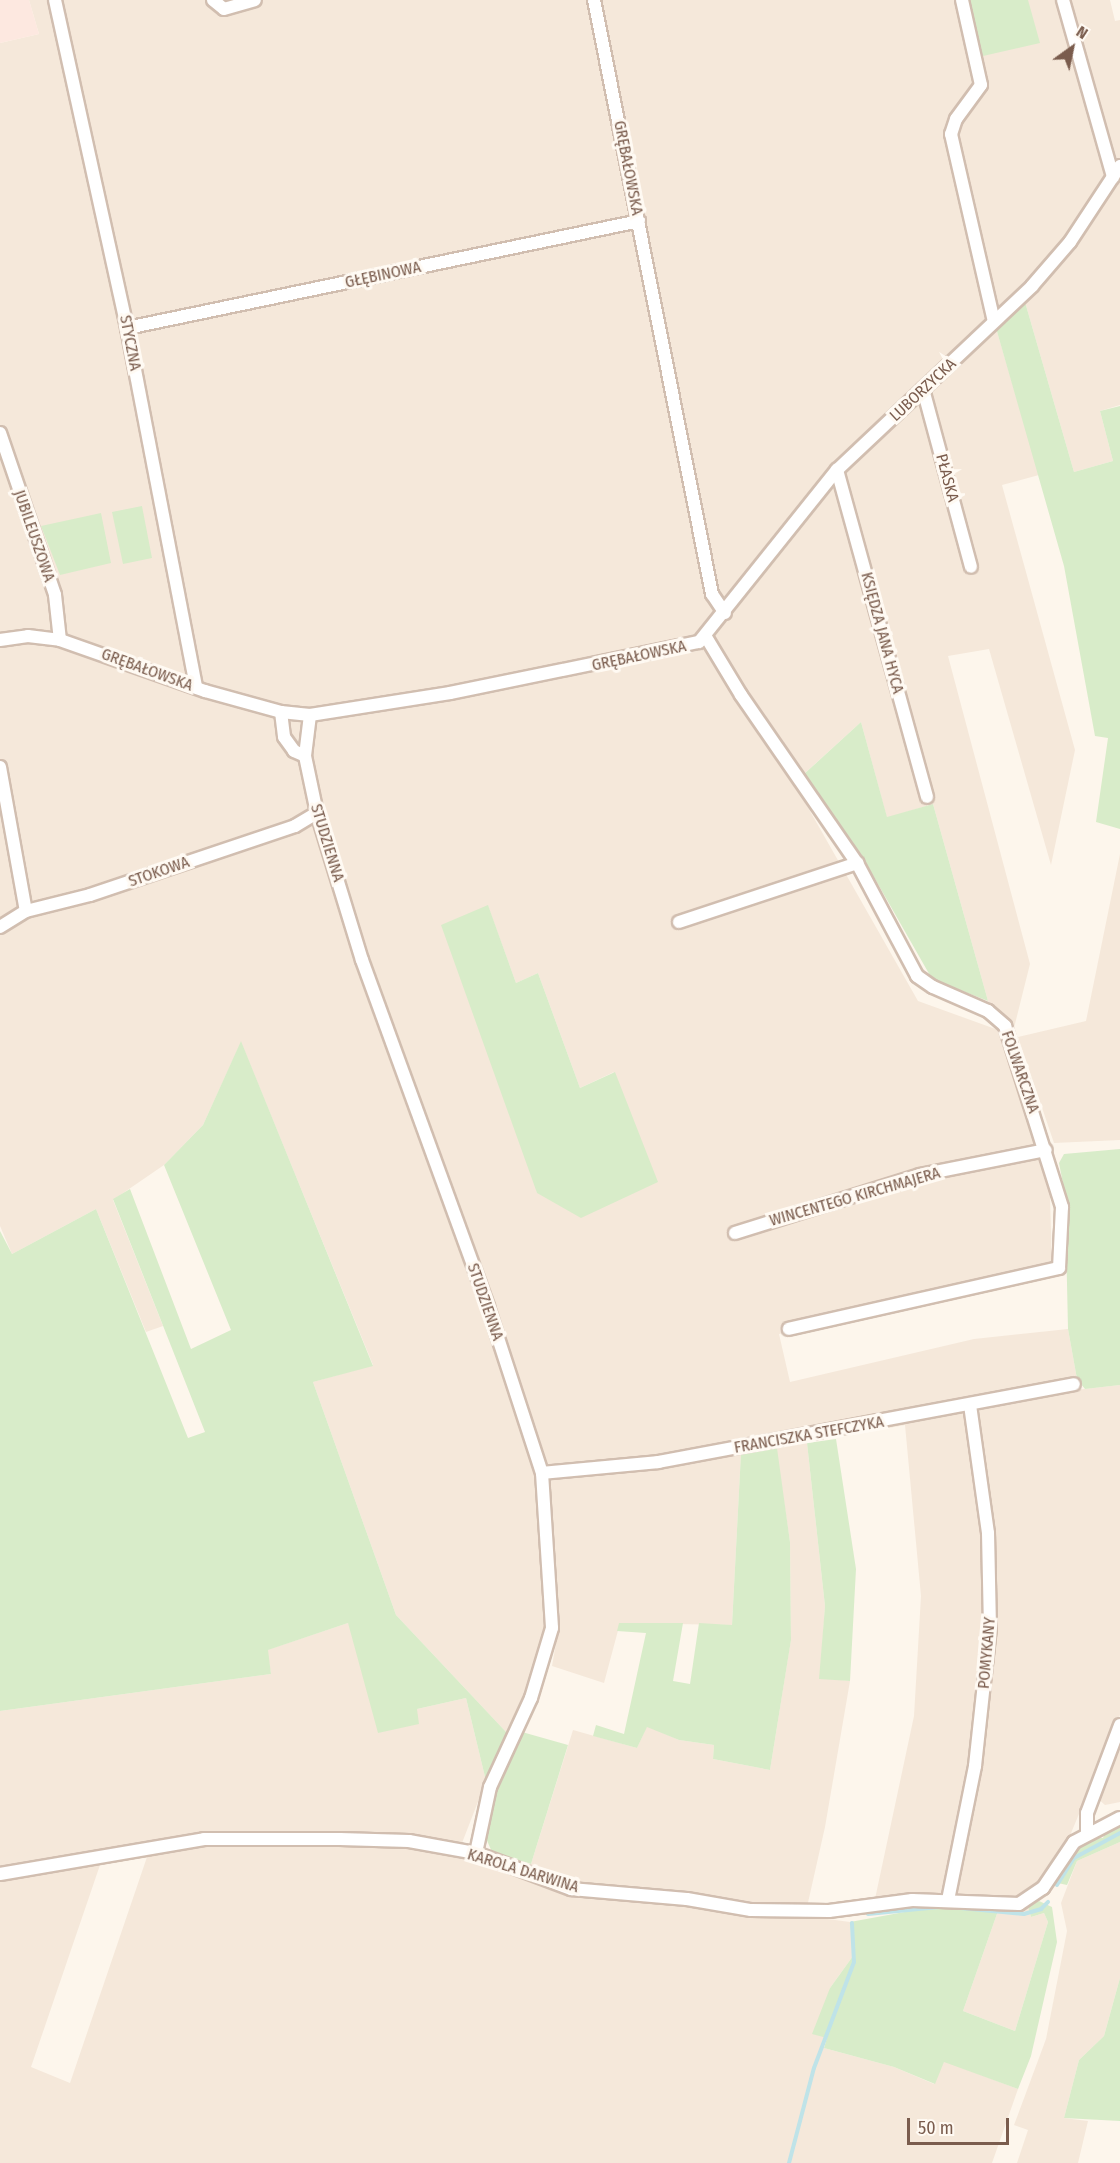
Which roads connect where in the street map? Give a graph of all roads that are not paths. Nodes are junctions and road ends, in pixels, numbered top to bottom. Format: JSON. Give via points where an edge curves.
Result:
{"nodes":[{"id":1,"x":55,"y":0,"type":"edge"},
{"id":2,"x":213,"y":0,"type":"edge"},
{"id":3,"x":255,"y":0,"type":"edge"},
{"id":4,"x":594,"y":0,"type":"edge"},
{"id":5,"x":962,"y":0,"type":"edge"},
{"id":6,"x":1063,"y":0,"type":"edge"},
{"id":7,"x":1116,"y":171,"type":"edge"},
{"id":8,"x":639,"y":221,"type":"junction"},
{"id":9,"x":994,"y":321,"type":"junction"},
{"id":10,"x":128,"y":328,"type":"junction"},
{"id":11,"x":923,"y":389,"type":"junction"},
{"id":12,"x":0,"y":433,"type":"edge"},
{"id":13,"x":837,"y":470,"type":"junction"},
{"id":14,"x":971,"y":567,"type":"dead end"},
{"id":15,"x":724,"y":613,"type":"junction"},
{"id":16,"x":706,"y":637,"type":"junction"},
{"id":17,"x":0,"y":640,"type":"edge"},
{"id":18,"x":60,"y":640,"type":"junction"},
{"id":19,"x":196,"y":687,"type":"junction"},
{"id":20,"x":281,"y":712,"type":"junction"},
{"id":21,"x":310,"y":715,"type":"junction"},
{"id":22,"x":305,"y":756,"type":"junction"},
{"id":23,"x":0,"y":767,"type":"edge"},
{"id":24,"x":927,"y":797,"type":"dead end"},
{"id":25,"x":317,"y":813,"type":"junction"},
{"id":26,"x":857,"y":863,"type":"junction"},
{"id":27,"x":26,"y":910,"type":"junction"},
{"id":28,"x":679,"y":922,"type":"dead end"},
{"id":29,"x":0,"y":927,"type":"edge"},
{"id":30,"x":1046,"y":1150,"type":"junction"},
{"id":31,"x":735,"y":1233,"type":"dead end"},
{"id":32,"x":789,"y":1329,"type":"dead end"},
{"id":33,"x":1074,"y":1384,"type":"dead end"},
{"id":34,"x":970,"y":1405,"type":"junction"},
{"id":35,"x":542,"y":1473,"type":"junction"},
{"id":36,"x":1120,"y":1725,"type":"edge"},
{"id":37,"x":1120,"y":1818,"type":"edge"},
{"id":38,"x":1087,"y":1833,"type":"junction"},
{"id":39,"x":476,"y":1854,"type":"junction"},
{"id":40,"x":0,"y":1874,"type":"edge"},
{"id":41,"x":948,"y":1900,"type":"junction"}],
"edges":[{"from":1,"to":10,"type":"street","name":"STYCZNA"},
{"from":2,"to":3,"type":"street","via":[[224,9]]},
{"from":4,"to":8,"type":"street","name":"GRĘBAŁOWSKA"},
{"from":5,"to":9,"type":"street","via":[[981,86],[956,118],[951,134]]},
{"from":6,"to":7,"type":"street"},
{"from":7,"to":9,"type":"street","name":"LUBORZYCKA","via":[[1070,242]]},
{"from":8,"to":10,"type":"street","name":"GŁĘBINOWA"},
{"from":8,"to":15,"type":"street","name":"GRĘBAŁOWSKA","via":[[712,594]]},
{"from":9,"to":11,"type":"street","name":"LUBORZYCKA"},
{"from":10,"to":19,"type":"street","name":"STYCZNA"},
{"from":11,"to":13,"type":"street","name":"LUBORZYCKA"},
{"from":11,"to":14,"type":"street","name":"PŁASKA"},
{"from":12,"to":18,"type":"street","name":"JUBILEUSZOWA","via":[[55,595]]},
{"from":13,"to":15,"type":"street","name":"LUBORZYCKA"},
{"from":13,"to":24,"type":"street","name":"KSIĘDZA JANA HYCA"},
{"from":15,"to":16,"type":"street","name":"GRĘBAŁOWSKA"},
{"from":16,"to":21,"type":"street","name":"GRĘBAŁOWSKA","via":[[694,644],[623,660]]},
{"from":16,"to":26,"type":"street","name":"FOLWARCZNA","via":[[741,695]]},
{"from":17,"to":18,"type":"street","name":"GRĘBAŁOWSKA","via":[[28,636]]},
{"from":18,"to":19,"type":"street","name":"GRĘBAŁOWSKA"},
{"from":19,"to":20,"type":"street","name":"GRĘBAŁOWSKA"},
{"from":20,"to":21,"type":"street","name":"GRĘBAŁOWSKA"},
{"from":20,"to":22,"type":"street","via":[[284,737],[294,752]]},
{"from":21,"to":22,"type":"street","name":"STUDZIENNA"},
{"from":22,"to":25,"type":"street","name":"STUDZIENNA"},
{"from":23,"to":27,"type":"street"},
{"from":25,"to":27,"type":"street","name":"STOKOWA","via":[[295,826],[102,891]]},
{"from":25,"to":35,"type":"street","name":"STUDZIENNA","via":[[363,960],[488,1307]]},
{"from":26,"to":28,"type":"street"},
{"from":26,"to":30,"type":"street","name":"FOLWARCZNA","via":[[917,976],[988,1011],[1005,1026]]},
{"from":27,"to":29,"type":"street","name":"STOKOWA"},
{"from":30,"to":31,"type":"street","name":"WINCENTEGO KIRCHMAJERA","via":[[920,1175]]},
{"from":30,"to":32,"type":"street","name":"FOLWARCZNA","via":[[1062,1207],[1059,1268]]},
{"from":33,"to":34,"type":"street","name":"FRANCISZKA STEFCZYKA"},
{"from":34,"to":35,"type":"street","name":"FRANCISZKA STEFCZYKA","via":[[658,1462]]},
{"from":34,"to":41,"type":"street","name":"POMYKANY","via":[[988,1533],[990,1628],[972,1784]]},
{"from":35,"to":39,"type":"street","name":"STUDZIENNA","via":[[551,1586],[550,1639],[531,1698],[490,1787]]},
{"from":36,"to":38,"type":"street","via":[[1087,1813]]},
{"from":37,"to":38,"type":"street","name":"KAROLA DARWINA"},
{"from":38,"to":41,"type":"street","name":"KAROLA DARWINA","via":[[1074,1842],[1033,1899],[1019,1904]]},
{"from":39,"to":40,"type":"street","name":"KAROLA DARWINA","via":[[409,1841],[204,1839]]},
{"from":39,"to":41,"type":"street","name":"KAROLA DARWINA","via":[[571,1888],[751,1910],[829,1911],[912,1900]]}]}
